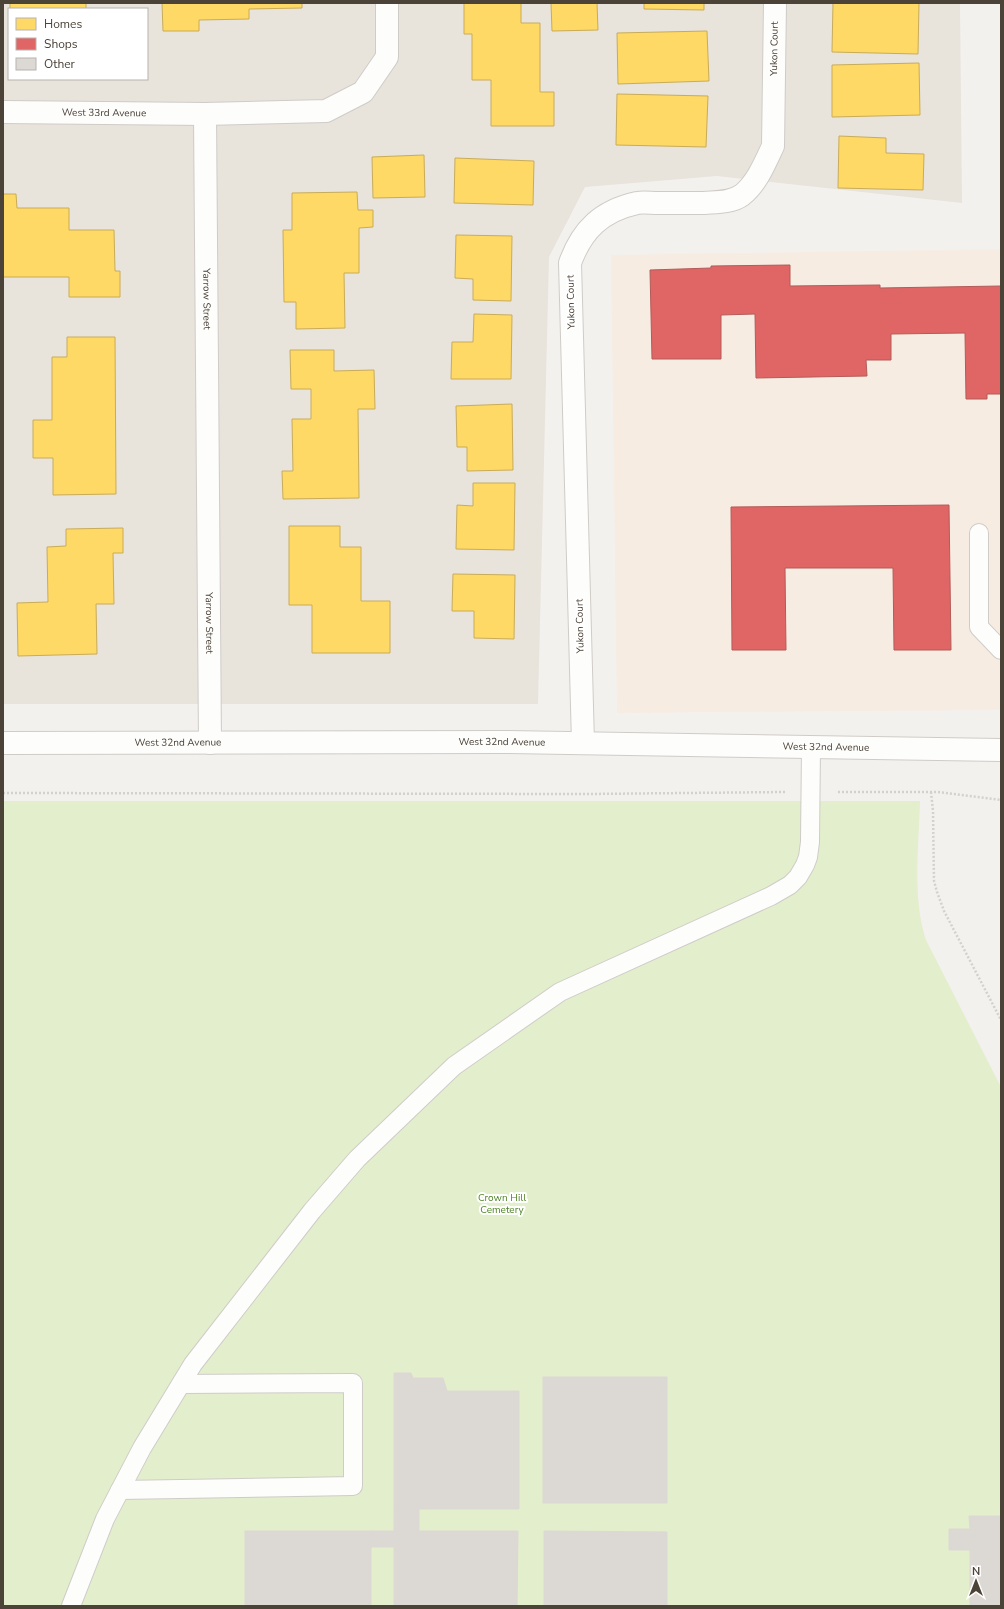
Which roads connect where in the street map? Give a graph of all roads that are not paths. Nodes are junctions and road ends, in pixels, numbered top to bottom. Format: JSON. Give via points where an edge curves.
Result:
{"nodes":[{"id":1,"x":387,"y":3,"type":"edge"},
{"id":2,"x":775,"y":3,"type":"edge"},
{"id":3,"x":3,"y":112,"type":"edge"},
{"id":4,"x":205,"y":114,"type":"junction"},
{"id":5,"x":979,"y":533,"type":"dead end"},
{"id":6,"x":1001,"y":650,"type":"edge"},
{"id":7,"x":3,"y":742,"type":"edge"},
{"id":8,"x":210,"y":742,"type":"junction"},
{"id":9,"x":583,"y":743,"type":"junction"},
{"id":10,"x":811,"y":748,"type":"junction"},
{"id":11,"x":1001,"y":750,"type":"edge"},
{"id":12,"x":181,"y":1384,"type":"junction"},
{"id":13,"x":120,"y":1490,"type":"junction"},
{"id":14,"x":71,"y":1606,"type":"edge"}],
"edges":[{"from":1,"to":4,"type":"street","via":[[387,58],[363,92],[326,111]]},
{"from":2,"to":9,"type":"street","name":"Yukon Court","via":[[773,146],[752,184],[741,196],[723,202],[638,203],[619,209],[600,218],[586,231],[570,263]]},
{"from":3,"to":4,"type":"street","name":"West 33rd Avenue"},
{"from":4,"to":8,"type":"street","name":"Yarrow Street"},
{"from":5,"to":6,"type":"lane","via":[[979,626]]},
{"from":7,"to":8,"type":"street","name":"West 32nd Avenue"},
{"from":8,"to":9,"type":"street","name":"West 32nd Avenue"},
{"from":9,"to":10,"type":"street","name":"West 32nd Avenue"},
{"from":10,"to":11,"type":"street","name":"West 32nd Avenue"},
{"from":10,"to":12,"type":"lane","via":[[808,857],[806,865],[790,885],[560,992],[454,1066],[357,1159],[312,1211],[193,1364]]},
{"from":12,"to":13,"type":"lane"},
{"from":12,"to":13,"type":"lane","via":[[353,1383],[353,1486]]},
{"from":13,"to":14,"type":"lane","via":[[105,1519]]}]}
